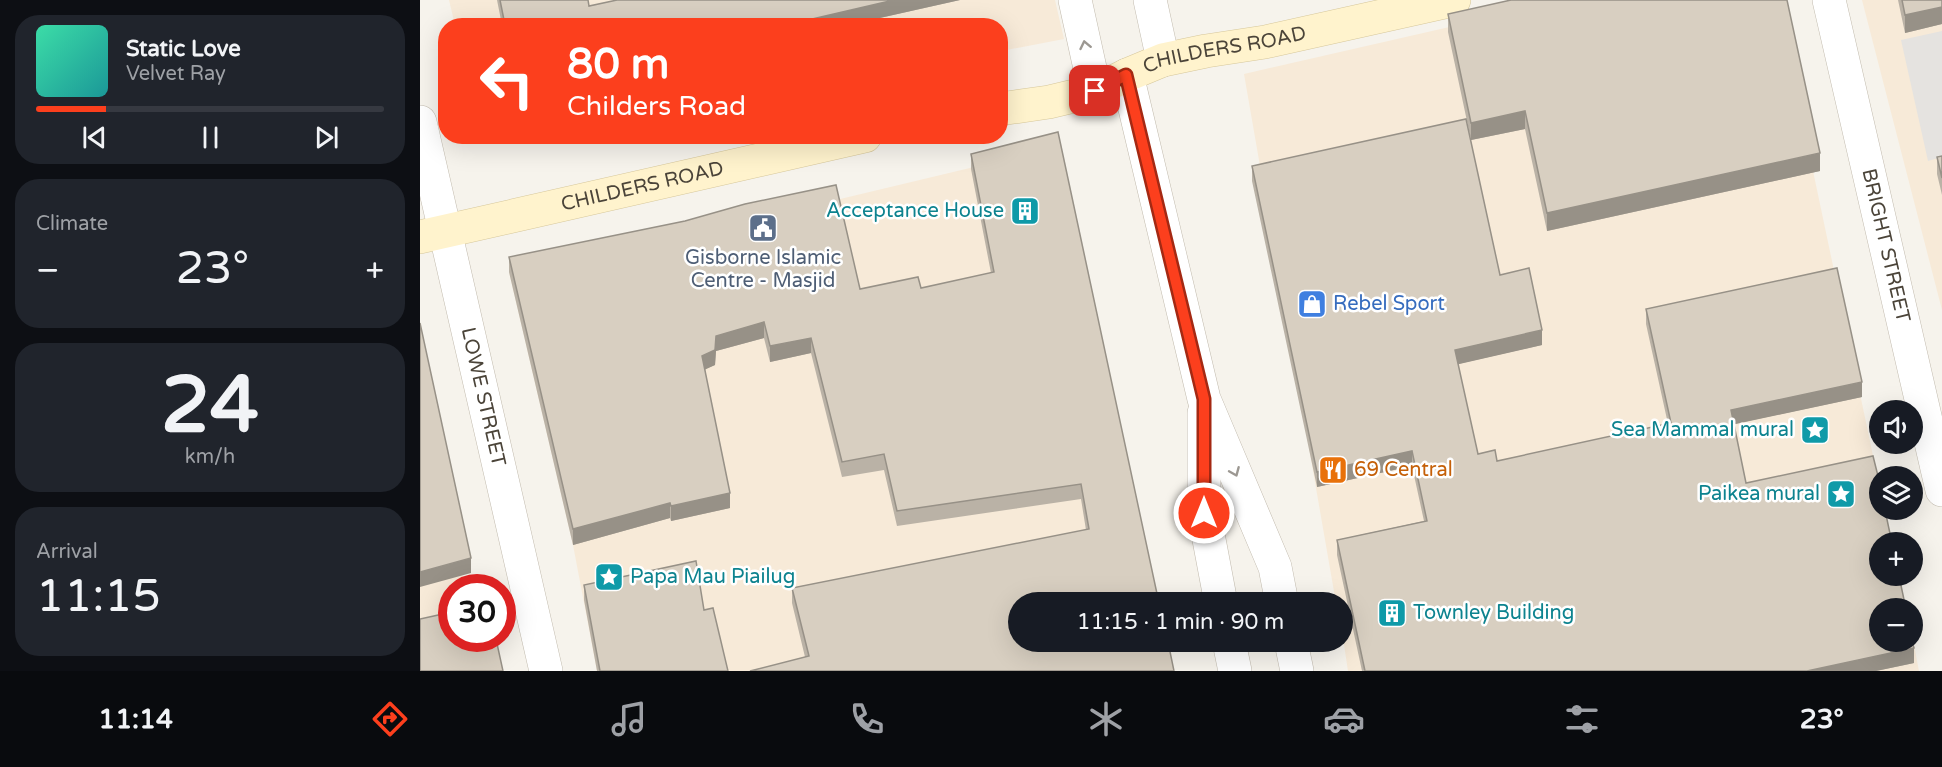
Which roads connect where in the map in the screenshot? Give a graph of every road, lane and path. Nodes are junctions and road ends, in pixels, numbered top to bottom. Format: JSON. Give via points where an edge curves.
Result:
{"nodes":[{"id":1,"x":1076,"y":0,"type":"edge"},
{"id":2,"x":1150,"y":0,"type":"edge"},
{"id":3,"x":1454,"y":0,"type":"edge"},
{"id":4,"x":1829,"y":0,"type":"edge"},
{"id":5,"x":1163,"y":60,"type":"junction"},
{"id":6,"x":1126,"y":75,"type":"junction"},
{"id":7,"x":1095,"y":91,"type":"junction"},
{"id":8,"x":1008,"y":109,"type":"edge"},
{"id":9,"x":420,"y":122,"type":"edge"},
{"id":10,"x":830,"y":144,"type":"edge"},
{"id":11,"x":433,"y":234,"type":"edge"},
{"id":12,"x":1204,"y":399,"type":"junction"},
{"id":13,"x":1942,"y":490,"type":"edge"},
{"id":14,"x":1219,"y":592,"type":"edge"},
{"id":15,"x":1280,"y":592,"type":"edge"},
{"id":16,"x":1231,"y":652,"type":"edge"},
{"id":17,"x":1293,"y":652,"type":"edge"},
{"id":18,"x":546,"y":671,"type":"edge"},
{"id":19,"x":1234,"y":671,"type":"edge"},
{"id":20,"x":1297,"y":671,"type":"edge"}],
"edges":[{"from":7,"to":1,"type":"street","one_way":true},
{"from":2,"to":5,"type":"street"},
{"from":3,"to":5,"type":"street","name":"CHILDERS ROAD"},
{"from":4,"to":13,"type":"street","name":"BRIGHT STREET"},
{"from":5,"to":6,"type":"street","name":"CHILDERS ROAD"},
{"from":6,"to":7,"type":"street","name":"CHILDERS ROAD"},
{"from":6,"to":12,"type":"street"},
{"from":7,"to":8,"type":"street","name":"CHILDERS ROAD"},
{"from":9,"to":11,"type":"street","name":"LOWE STREET"},
{"from":10,"to":11,"type":"street","name":"CHILDERS ROAD"},
{"from":11,"to":18,"type":"street","name":"LOWE STREET"},
{"from":12,"to":14,"type":"street","via":[[1204,513]]},
{"from":12,"to":15,"type":"street","one_way":true,"via":[[1275,567]]},
{"from":16,"to":19,"type":"street"},
{"from":17,"to":20,"type":"street"}]}
